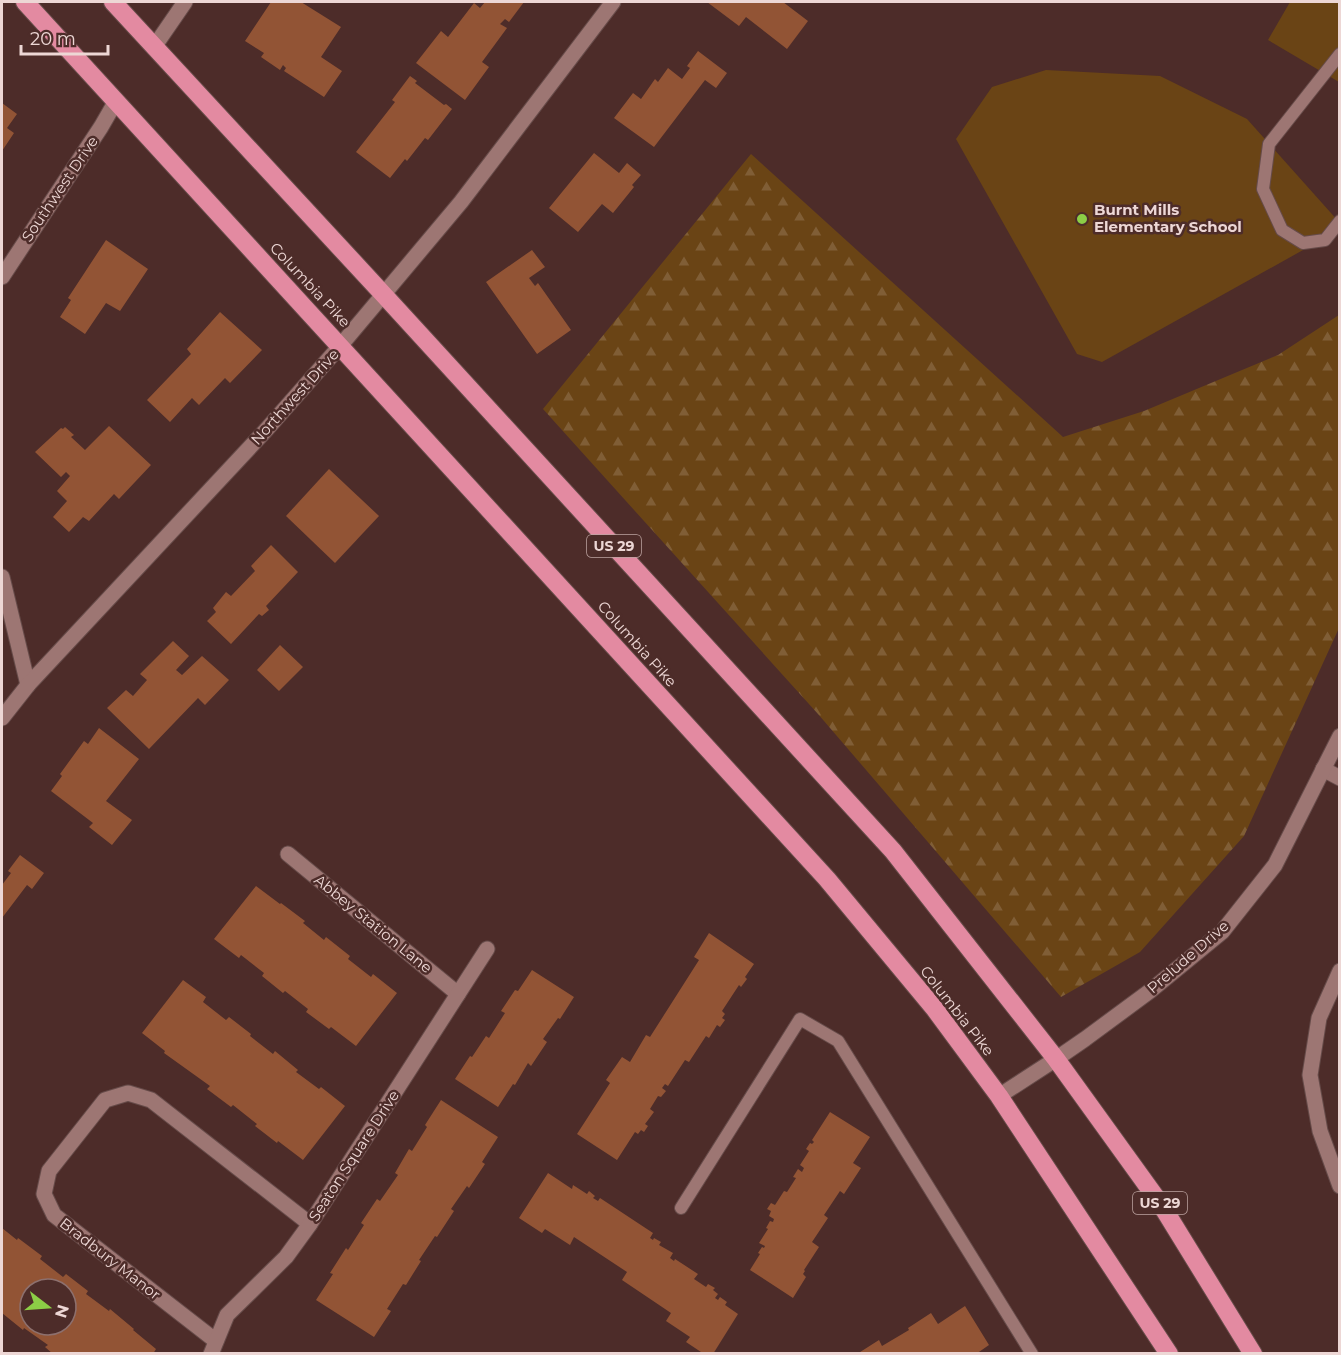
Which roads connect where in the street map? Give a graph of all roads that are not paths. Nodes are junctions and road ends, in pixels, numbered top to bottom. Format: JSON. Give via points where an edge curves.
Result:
{"nodes":[{"id":1,"x":26,"y":2,"type":"edge"},
{"id":2,"x":113,"y":2,"type":"edge"},
{"id":3,"x":185,"y":2,"type":"edge"},
{"id":4,"x":613,"y":2,"type":"edge"},
{"id":5,"x":154,"y":47,"type":"junction"},
{"id":6,"x":1340,"y":54,"type":"edge"},
{"id":7,"x":116,"y":101,"type":"junction"},
{"id":8,"x":1340,"y":221,"type":"edge"},
{"id":9,"x":2,"y":277,"type":"edge"},
{"id":10,"x":383,"y":294,"type":"junction"},
{"id":11,"x":341,"y":345,"type":"junction"},
{"id":12,"x":2,"y":577,"type":"edge"},
{"id":13,"x":28,"y":685,"type":"junction"},
{"id":14,"x":2,"y":718,"type":"edge"},
{"id":15,"x":1340,"y":736,"type":"edge"},
{"id":16,"x":1323,"y":770,"type":"junction"},
{"id":17,"x":1340,"y":778,"type":"edge"},
{"id":18,"x":288,"y":854,"type":"dead end"},
{"id":19,"x":487,"y":949,"type":"dead end"},
{"id":20,"x":1340,"y":971,"type":"edge"},
{"id":21,"x":458,"y":994,"type":"junction"},
{"id":22,"x":1056,"y":1059,"type":"junction"},
{"id":23,"x":999,"y":1096,"type":"junction"},
{"id":24,"x":1340,"y":1186,"type":"edge"},
{"id":25,"x":681,"y":1208,"type":"dead end"},
{"id":26,"x":310,"y":1224,"type":"junction"},
{"id":27,"x":214,"y":1347,"type":"edge"},
{"id":28,"x":1032,"y":1353,"type":"edge"},
{"id":29,"x":1169,"y":1353,"type":"edge"},
{"id":30,"x":1253,"y":1353,"type":"edge"}],
"edges":[{"from":1,"to":7,"type":"highway","name":"Columbia Pike"},
{"from":2,"to":5,"type":"highway","number":"US 29"},
{"from":3,"to":5,"type":"street"},
{"from":4,"to":10,"type":"street","name":"Northwest Drive","via":[[460,202]]},
{"from":5,"to":10,"type":"highway","number":"US 29"},
{"from":6,"to":8,"type":"lane","via":[[1269,144],[1263,189],[1282,230],[1303,243],[1325,240]]},
{"from":7,"to":9,"type":"street","name":"Southwest Drive"},
{"from":7,"to":11,"type":"highway","name":"Columbia Pike"},
{"from":10,"to":11,"type":"street","name":"Northwest Drive"},
{"from":10,"to":22,"type":"highway","number":"US 29","via":[[893,851]]},
{"from":11,"to":13,"type":"street","name":"Northwest Drive"},
{"from":11,"to":23,"type":"highway","name":"Columbia Pike","via":[[827,879],[934,1008]]},
{"from":12,"to":13,"type":"street"},
{"from":13,"to":14,"type":"street","name":"Northwest Drive"},
{"from":15,"to":16,"type":"street","name":"Prelude Drive"},
{"from":16,"to":17,"type":"street"},
{"from":16,"to":22,"type":"street","name":"Prelude Drive","via":[[1275,864],[1222,932],[1150,991]]},
{"from":18,"to":21,"type":"street","name":"Abbey Station Lane"},
{"from":19,"to":21,"type":"street","name":"Seaton Square Drive"},
{"from":20,"to":24,"type":"street","via":[[1319,1018],[1310,1075],[1320,1131]]},
{"from":21,"to":26,"type":"street","name":"Seaton Square Drive"},
{"from":22,"to":23,"type":"street","name":"Prelude Drive"},
{"from":22,"to":30,"type":"highway","number":"US 29","via":[[1162,1206]]},
{"from":23,"to":29,"type":"highway","name":"Columbia Pike"},
{"from":25,"to":28,"type":"lane","via":[[800,1019],[838,1041]]},
{"from":26,"to":27,"type":"street","name":"Seaton Square Drive","via":[[286,1257],[227,1315]]},
{"from":26,"to":27,"type":"street","name":"Bradbury Manor","via":[[151,1100],[128,1093],[105,1100],[48,1171],[44,1194],[54,1215]]}]}
